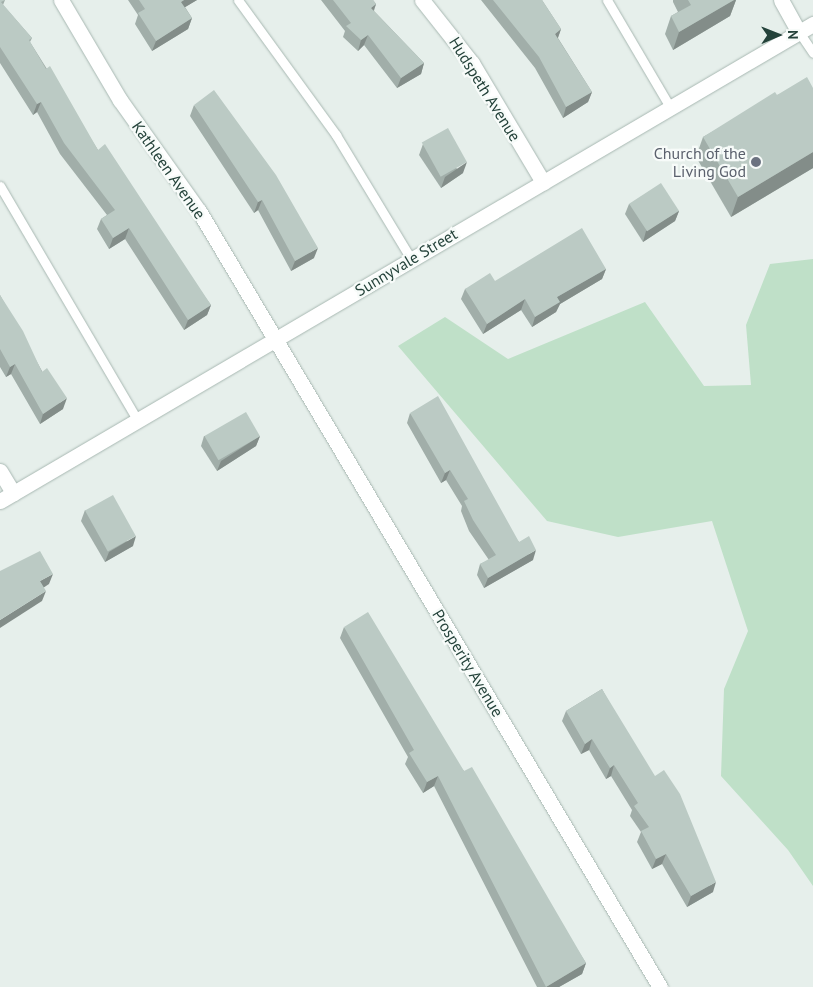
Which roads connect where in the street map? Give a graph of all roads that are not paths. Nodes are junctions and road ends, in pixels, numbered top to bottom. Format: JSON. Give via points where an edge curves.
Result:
{"nodes":[{"id":1,"x":61,"y":0,"type":"edge"},
{"id":2,"x":238,"y":0,"type":"edge"},
{"id":3,"x":422,"y":0,"type":"edge"},
{"id":4,"x":607,"y":0,"type":"edge"},
{"id":5,"x":781,"y":0,"type":"edge"},
{"id":6,"x":813,"y":24,"type":"edge"},
{"id":7,"x":799,"y":32,"type":"junction"},
{"id":8,"x":813,"y":53,"type":"edge"},
{"id":9,"x":670,"y":107,"type":"junction"},
{"id":10,"x":543,"y":182,"type":"junction"},
{"id":11,"x":0,"y":186,"type":"edge"},
{"id":12,"x":412,"y":259,"type":"junction"},
{"id":13,"x":276,"y":340,"type":"junction"},
{"id":14,"x":138,"y":421,"type":"junction"},
{"id":15,"x":0,"y":471,"type":"edge"},
{"id":16,"x":7,"y":497,"type":"edge"},
{"id":17,"x":660,"y":987,"type":"edge"}],
"edges":[{"from":1,"to":13,"type":"street","name":"Kathleen Avenue","via":[[120,100],[199,211]]},
{"from":2,"to":12,"type":"lane","via":[[336,136]]},
{"from":3,"to":10,"type":"street","name":"Hudspeth Avenue","via":[[472,63]]},
{"from":4,"to":9,"type":"lane"},
{"from":5,"to":7,"type":"street"},
{"from":6,"to":7,"type":"street","name":"Sunnyvale Street"},
{"from":7,"to":8,"type":"lane"},
{"from":7,"to":9,"type":"street","name":"Sunnyvale Street"},
{"from":9,"to":10,"type":"street","name":"Sunnyvale Street"},
{"from":10,"to":12,"type":"street","name":"Sunnyvale Street"},
{"from":11,"to":14,"type":"lane"},
{"from":12,"to":13,"type":"street","name":"Sunnyvale Street"},
{"from":13,"to":14,"type":"street","name":"Sunnyvale Street"},
{"from":13,"to":17,"type":"street","name":"Prosperity Avenue"},
{"from":14,"to":16,"type":"street","name":"Sunnyvale Street"},
{"from":15,"to":16,"type":"street"}]}
